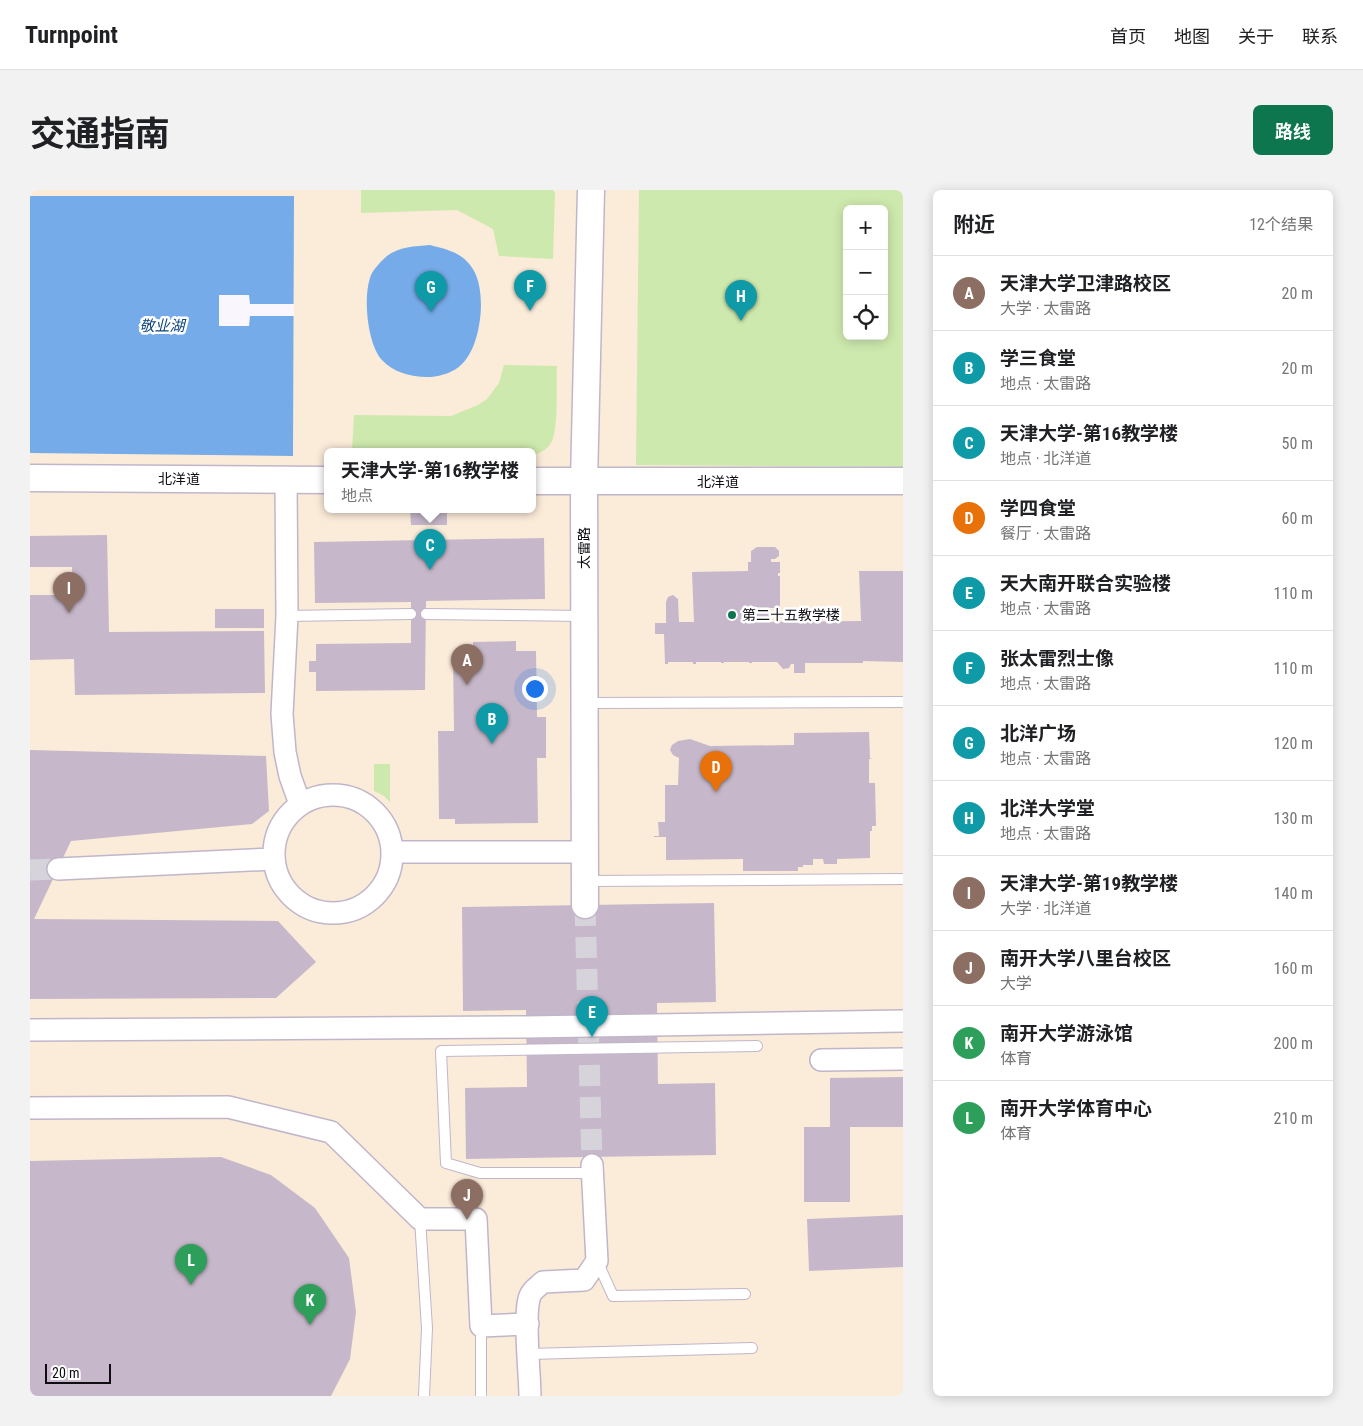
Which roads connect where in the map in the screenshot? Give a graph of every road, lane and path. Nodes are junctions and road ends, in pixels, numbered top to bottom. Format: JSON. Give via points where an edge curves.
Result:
{"nodes":[{"id":1,"x":591,"y":190,"type":"edge"},
{"id":2,"x":30,"y":478,"type":"edge"},
{"id":3,"x":286,"y":479,"type":"junction"},
{"id":4,"x":324,"y":480,"type":"edge"},
{"id":5,"x":536,"y":482,"type":"edge"},
{"id":6,"x":584,"y":482,"type":"junction"},
{"id":7,"x":903,"y":482,"type":"edge"},
{"id":8,"x":411,"y":614,"type":"dead end"},
{"id":9,"x":426,"y":614,"type":"dead end"},
{"id":10,"x":287,"y":616,"type":"junction"},
{"id":11,"x":584,"y":616,"type":"junction"},
{"id":12,"x":903,"y":702,"type":"edge"},
{"id":13,"x":584,"y":703,"type":"junction"},
{"id":14,"x":300,"y":804,"type":"junction"},
{"id":15,"x":394,"y":852,"type":"junction"},
{"id":16,"x":585,"y":852,"type":"junction"},
{"id":17,"x":273,"y":859,"type":"junction"},
{"id":18,"x":58,"y":869,"type":"tunnel mouth"},
{"id":19,"x":903,"y":879,"type":"edge"},
{"id":20,"x":585,"y":893,"type":"joint"},
{"id":21,"x":903,"y":1021,"type":"edge"},
{"id":22,"x":30,"y":1030,"type":"edge"},
{"id":23,"x":758,"y":1046,"type":"dead end"},
{"id":24,"x":903,"y":1059,"type":"edge"},
{"id":25,"x":820,"y":1060,"type":"dead end"},
{"id":26,"x":30,"y":1108,"type":"edge"},
{"id":27,"x":592,"y":1169,"type":"joint"},
{"id":28,"x":420,"y":1219,"type":"junction"},
{"id":29,"x":597,"y":1261,"type":"junction"},
{"id":30,"x":745,"y":1294,"type":"dead end"},
{"id":31,"x":528,"y":1324,"type":"junction"},
{"id":32,"x":481,"y":1326,"type":"junction"},
{"id":33,"x":752,"y":1348,"type":"dead end"},
{"id":34,"x":529,"y":1354,"type":"junction"},
{"id":35,"x":424,"y":1396,"type":"edge"},
{"id":36,"x":482,"y":1396,"type":"edge"},
{"id":37,"x":530,"y":1396,"type":"edge"}],
"edges":[{"from":1,"to":6,"type":"street","name":"太雷路"},
{"from":2,"to":3,"type":"street","name":"北洋道"},
{"from":3,"to":4,"type":"street","name":"北洋道"},
{"from":3,"to":10,"type":"street"},
{"from":5,"to":6,"type":"street","name":"北洋道"},
{"from":6,"to":7,"type":"street","name":"北洋道"},
{"from":6,"to":11,"type":"street","name":"太雷路"},
{"from":8,"to":10,"type":"lane"},
{"from":9,"to":11,"type":"lane"},
{"from":10,"to":14,"type":"street","via":[[282,714],[285,752]]},
{"from":11,"to":13,"type":"street","name":"太雷路"},
{"from":12,"to":13,"type":"lane"},
{"from":13,"to":16,"type":"street","name":"太雷路"},
{"from":14,"to":15,"type":"street","via":[[316,796],[333,794],[366,804],[388,831]]},
{"from":14,"to":17,"type":"street","via":[[284,819],[275,838]]},
{"from":15,"to":16,"type":"street"},
{"from":15,"to":17,"type":"street","via":[[384,884],[372,898],[356,908],[338,913],[320,912],[302,905],[288,893],[278,877]]},
{"from":16,"to":20,"type":"street","name":"太雷路"},
{"from":17,"to":18,"type":"street"},
{"from":19,"to":20,"type":"lane"},
{"from":21,"to":22,"type":"street","via":[[526,1028]]},
{"from":23,"to":27,"type":"lane","via":[[441,1051],[446,1163],[480,1173]]},
{"from":24,"to":25,"type":"street"},
{"from":26,"to":28,"type":"street","via":[[228,1107],[331,1132]]},
{"from":27,"to":29,"type":"street"},
{"from":28,"to":32,"type":"street","via":[[476,1219]]},
{"from":28,"to":35,"type":"lane","via":[[427,1328]]},
{"from":29,"to":30,"type":"lane","via":[[613,1296]]},
{"from":29,"to":31,"type":"street","via":[[584,1280],[543,1282],[531,1293],[528,1301]]},
{"from":31,"to":32,"type":"street"},
{"from":31,"to":34,"type":"street"},
{"from":32,"to":36,"type":"lane"},
{"from":33,"to":34,"type":"lane"},
{"from":34,"to":37,"type":"street"}]}
